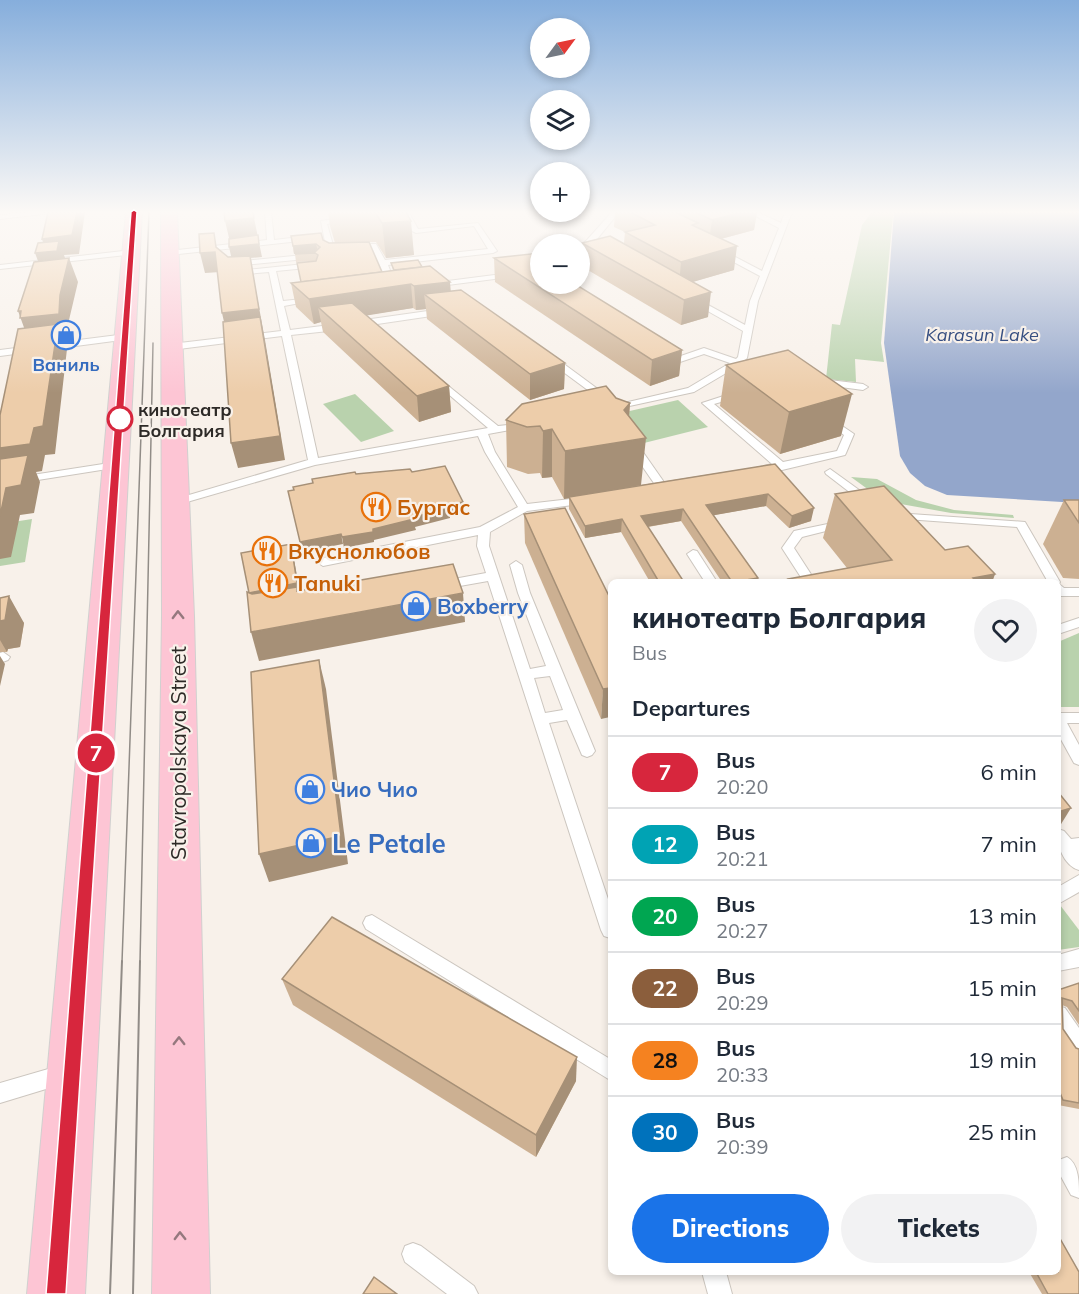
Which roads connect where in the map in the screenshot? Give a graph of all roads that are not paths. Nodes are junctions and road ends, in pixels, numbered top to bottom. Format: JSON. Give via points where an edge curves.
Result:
{"nodes":[{"id":1,"x":131,"y":272,"type":"edge"},
{"id":2,"x":169,"y":272,"type":"edge"},
{"id":3,"x":235,"y":272,"type":"edge"},
{"id":4,"x":251,"y":272,"type":"edge"},
{"id":5,"x":273,"y":272,"type":"edge"},
{"id":6,"x":387,"y":272,"type":"edge"},
{"id":7,"x":530,"y":272,"type":"edge"},
{"id":8,"x":760,"y":272,"type":"edge"},
{"id":9,"x":765,"y":275,"type":"joint"},
{"id":10,"x":428,"y":286,"type":"edge"},
{"id":11,"x":405,"y":289,"type":"edge"},
{"id":12,"x":394,"y":290,"type":"junction"},
{"id":13,"x":383,"y":292,"type":"edge"},
{"id":14,"x":689,"y":297,"type":"edge"},
{"id":15,"x":320,"y":300,"type":"edge"},
{"id":16,"x":280,"y":304,"type":"junction"},
{"id":17,"x":453,"y":310,"type":"edge"},
{"id":18,"x":748,"y":330,"type":"junction"},
{"id":19,"x":287,"y":333,"type":"junction"},
{"id":20,"x":126,"y":337,"type":"junction"},
{"id":21,"x":171,"y":347,"type":"junction"},
{"id":22,"x":654,"y":349,"type":"edge"},
{"id":23,"x":0,"y":354,"type":"edge"},
{"id":24,"x":544,"y":354,"type":"edge"},
{"id":25,"x":737,"y":363,"type":"junction"},
{"id":26,"x":757,"y":369,"type":"edge"},
{"id":27,"x":429,"y":374,"type":"edge"},
{"id":28,"x":810,"y":381,"type":"edge"},
{"id":29,"x":863,"y":387,"type":"dead end"},
{"id":30,"x":691,"y":390,"type":"junction"},
{"id":31,"x":747,"y":392,"type":"edge"},
{"id":32,"x":707,"y":403,"type":"junction"},
{"id":33,"x":822,"y":415,"type":"edge"},
{"id":34,"x":530,"y":424,"type":"edge"},
{"id":35,"x":489,"y":431,"type":"junction"},
{"id":36,"x":624,"y":434,"type":"edge"},
{"id":37,"x":314,"y":462,"type":"junction"},
{"id":38,"x":117,"y":465,"type":"junction"},
{"id":39,"x":782,"y":467,"type":"junction"},
{"id":40,"x":749,"y":472,"type":"edge"},
{"id":41,"x":830,"y":472,"type":"dead end"},
{"id":42,"x":0,"y":483,"type":"edge"},
{"id":43,"x":662,"y":487,"type":"edge"},
{"id":44,"x":606,"y":497,"type":"edge"},
{"id":45,"x":176,"y":502,"type":"junction"},
{"id":46,"x":524,"y":507,"type":"junction"},
{"id":47,"x":878,"y":508,"type":"edge"},
{"id":48,"x":854,"y":522,"type":"edge"},
{"id":49,"x":484,"y":530,"type":"junction"},
{"id":50,"x":902,"y":531,"type":"edge"},
{"id":51,"x":693,"y":554,"type":"dead end"},
{"id":52,"x":323,"y":562,"type":"dead end"},
{"id":53,"x":516,"y":565,"type":"dead end"},
{"id":54,"x":494,"y":576,"type":"junction"},
{"id":55,"x":709,"y":579,"type":"edge"},
{"id":56,"x":808,"y":579,"type":"edge"},
{"id":57,"x":1052,"y":579,"type":"edge"},
{"id":58,"x":435,"y":586,"type":"edge"},
{"id":59,"x":1061,"y":592,"type":"edge"},
{"id":60,"x":1079,"y":592,"type":"edge"},
{"id":61,"x":524,"y":593,"type":"junction"},
{"id":62,"x":501,"y":597,"type":"junction"},
{"id":63,"x":1079,"y":622,"type":"edge"},
{"id":64,"x":538,"y":628,"type":"junction"},
{"id":65,"x":1061,"y":629,"type":"edge"},
{"id":66,"x":512,"y":632,"type":"junction"},
{"id":67,"x":555,"y":670,"type":"junction"},
{"id":68,"x":527,"y":674,"type":"junction"},
{"id":69,"x":573,"y":714,"type":"junction"},
{"id":70,"x":1079,"y":718,"type":"edge"},
{"id":71,"x":1061,"y":719,"type":"edge"},
{"id":72,"x":542,"y":720,"type":"junction"},
{"id":73,"x":1061,"y":725,"type":"edge"},
{"id":74,"x":588,"y":751,"type":"dead end"},
{"id":75,"x":1079,"y":759,"type":"edge"},
{"id":76,"x":1068,"y":843,"type":"edge"},
{"id":77,"x":1079,"y":863,"type":"edge"},
{"id":78,"x":1079,"y":883,"type":"edge"},
{"id":79,"x":1061,"y":894,"type":"edge"},
{"id":80,"x":372,"y":923,"type":"dead end"},
{"id":81,"x":608,"y":924,"type":"edge"},
{"id":82,"x":1079,"y":958,"type":"edge"},
{"id":83,"x":1061,"y":962,"type":"edge"},
{"id":84,"x":1061,"y":1019,"type":"edge"},
{"id":85,"x":1079,"y":1046,"type":"edge"},
{"id":86,"x":608,"y":1069,"type":"edge"},
{"id":87,"x":73,"y":1071,"type":"junction"},
{"id":88,"x":0,"y":1093,"type":"edge"},
{"id":89,"x":1067,"y":1168,"type":"dead end"},
{"id":90,"x":1079,"y":1187,"type":"edge"},
{"id":91,"x":413,"y":1254,"type":"dead end"},
{"id":92,"x":715,"y":1275,"type":"edge"},
{"id":93,"x":56,"y":1294,"type":"edge"},
{"id":94,"x":181,"y":1294,"type":"edge"},
{"id":95,"x":465,"y":1294,"type":"edge"},
{"id":96,"x":720,"y":1294,"type":"edge"}],
"edges":[{"from":1,"to":20,"type":"main road"},
{"from":2,"to":21,"type":"main road","name":"Stavropolskaya Street"},
{"from":3,"to":4,"type":"lane"},
{"from":5,"to":16,"type":"lane"},
{"from":6,"to":12,"type":"lane"},
{"from":7,"to":10,"type":"lane"},
{"from":8,"to":9,"type":"lane"},
{"from":9,"to":18,"type":"lane","via":[[753,301]]},
{"from":11,"to":12,"type":"lane"},
{"from":12,"to":13,"type":"lane"},
{"from":14,"to":18,"type":"lane"},
{"from":15,"to":16,"type":"lane"},
{"from":16,"to":19,"type":"lane"},
{"from":17,"to":19,"type":"lane","via":[[375,327]]},
{"from":18,"to":25,"type":"lane","via":[[742,358]]},
{"from":19,"to":21,"type":"lane"},
{"from":19,"to":37,"type":"lane"},
{"from":20,"to":23,"type":"lane"},
{"from":20,"to":38,"type":"main road"},
{"from":21,"to":45,"type":"main road","name":"Stavropolskaya Street"},
{"from":22,"to":25,"type":"lane","via":[[674,361],[704,351]]},
{"from":24,"to":30,"type":"lane","via":[[606,398],[610,414]]},
{"from":25,"to":26,"type":"lane"},
{"from":25,"to":30,"type":"lane"},
{"from":27,"to":35,"type":"lane"},
{"from":28,"to":29,"type":"lane"},
{"from":30,"to":32,"type":"lane"},
{"from":31,"to":32,"type":"lane"},
{"from":32,"to":39,"type":"lane"},
{"from":33,"to":39,"type":"lane","via":[[849,434],[841,453]]},
{"from":34,"to":35,"type":"lane"},
{"from":35,"to":37,"type":"lane"},
{"from":35,"to":46,"type":"lane","via":[[483,453]]},
{"from":36,"to":43,"type":"lane"},
{"from":37,"to":45,"type":"lane"},
{"from":38,"to":42,"type":"lane"},
{"from":38,"to":87,"type":"main road"},
{"from":39,"to":40,"type":"lane"},
{"from":41,"to":47,"type":"lane"},
{"from":44,"to":46,"type":"lane"},
{"from":94,"to":45,"type":"main road","name":"Stavropolskaya Street","one_way":true},
{"from":46,"to":49,"type":"lane"},
{"from":48,"to":56,"type":"lane","via":[[798,534],[788,548]]},
{"from":49,"to":52,"type":"lane"},
{"from":49,"to":54,"type":"lane","via":[[483,546]]},
{"from":50,"to":57,"type":"lane","via":[[887,515],[1021,524]]},
{"from":51,"to":55,"type":"lane"},
{"from":53,"to":61,"type":"lane"},
{"from":54,"to":58,"type":"lane"},
{"from":54,"to":62,"type":"lane"},
{"from":59,"to":60,"type":"lane"},
{"from":61,"to":62,"type":"lane"},
{"from":61,"to":64,"type":"lane"},
{"from":62,"to":66,"type":"lane"},
{"from":63,"to":65,"type":"lane"},
{"from":64,"to":66,"type":"lane"},
{"from":64,"to":67,"type":"lane"},
{"from":66,"to":68,"type":"lane"},
{"from":67,"to":68,"type":"lane"},
{"from":67,"to":69,"type":"lane"},
{"from":68,"to":72,"type":"lane"},
{"from":69,"to":72,"type":"lane"},
{"from":69,"to":74,"type":"lane"},
{"from":70,"to":71,"type":"lane"},
{"from":72,"to":81,"type":"lane"},
{"from":73,"to":75,"type":"lane"},
{"from":76,"to":77,"type":"lane"},
{"from":78,"to":79,"type":"lane"},
{"from":80,"to":86,"type":"lane"},
{"from":82,"to":83,"type":"lane"},
{"from":84,"to":85,"type":"lane"},
{"from":87,"to":88,"type":"lane"},
{"from":87,"to":93,"type":"main road"},
{"from":89,"to":90,"type":"lane"},
{"from":91,"to":95,"type":"lane"},
{"from":92,"to":96,"type":"lane"}]}
